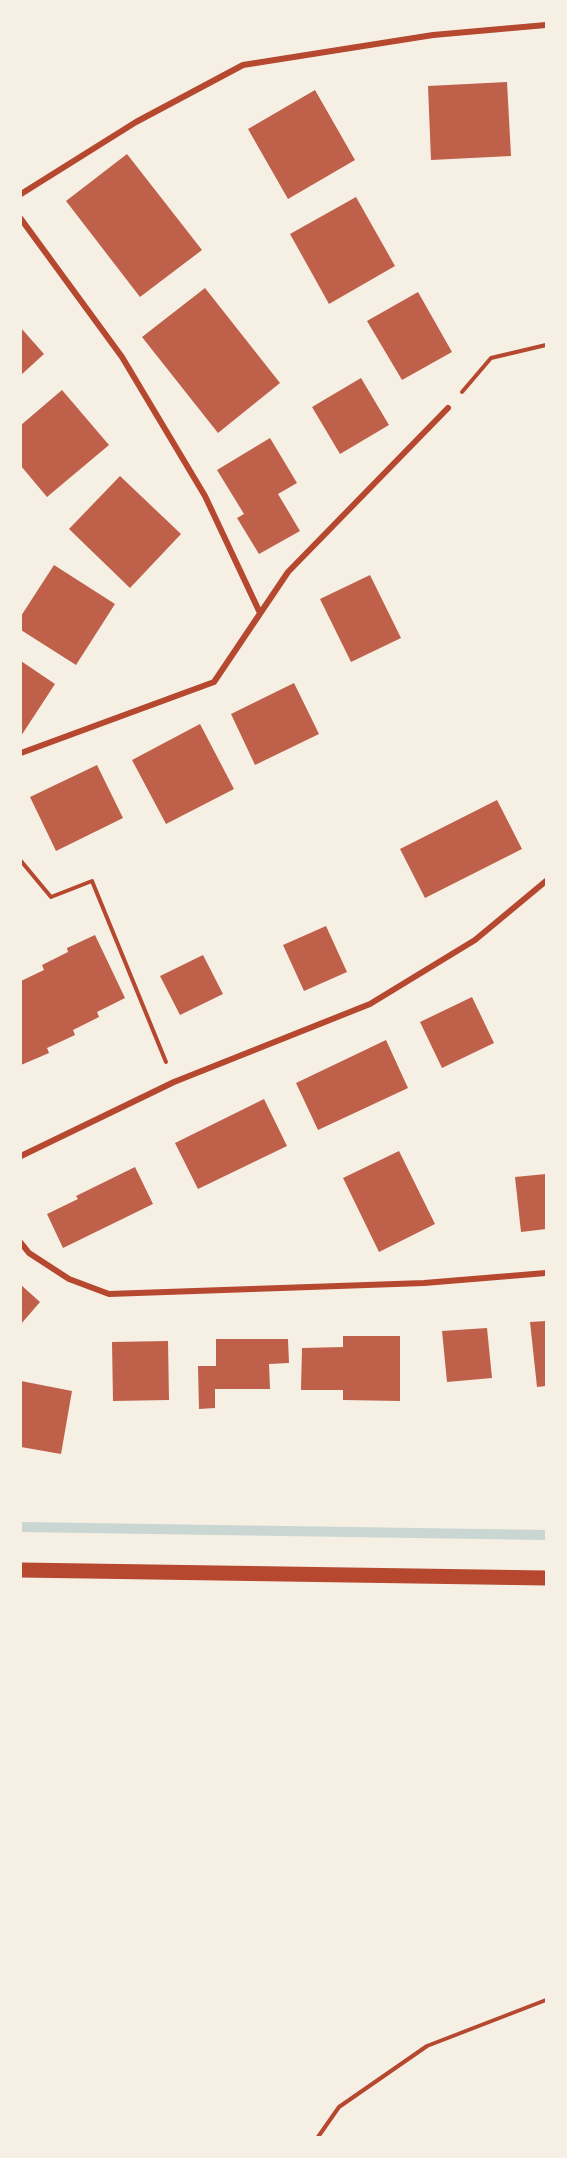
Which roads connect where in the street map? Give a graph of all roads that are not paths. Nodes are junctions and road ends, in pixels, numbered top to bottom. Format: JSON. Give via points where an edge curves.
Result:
{"nodes":[{"id":1,"x":546,"y":25,"type":"edge"},
{"id":2,"x":21,"y":194,"type":"edge"},
{"id":3,"x":21,"y":219,"type":"edge"},
{"id":4,"x":448,"y":408,"type":"road end"},
{"id":5,"x":260,"y":613,"type":"junction"},
{"id":6,"x":21,"y":753,"type":"edge"},
{"id":7,"x":546,"y":881,"type":"edge"},
{"id":8,"x":21,"y":1156,"type":"edge"},
{"id":9,"x":21,"y":1243,"type":"edge"},
{"id":10,"x":546,"y":1273,"type":"edge"},
{"id":11,"x":21,"y":1570,"type":"edge"},
{"id":12,"x":546,"y":1578,"type":"edge"}],
"edges":[{"from":1,"to":2,"type":"street","via":[[433,35],[243,65],[136,122]]},
{"from":3,"to":5,"type":"street","via":[[122,357],[206,495]]},
{"from":4,"to":5,"type":"street","via":[[288,572]]},
{"from":5,"to":6,"type":"street","via":[[214,682]]},
{"from":7,"to":8,"type":"street","via":[[475,940],[370,1004],[174,1082]]},
{"from":9,"to":10,"type":"street","via":[[29,1253],[69,1279],[109,1294],[424,1283]]},
{"from":11,"to":12,"type":"main road"}]}
